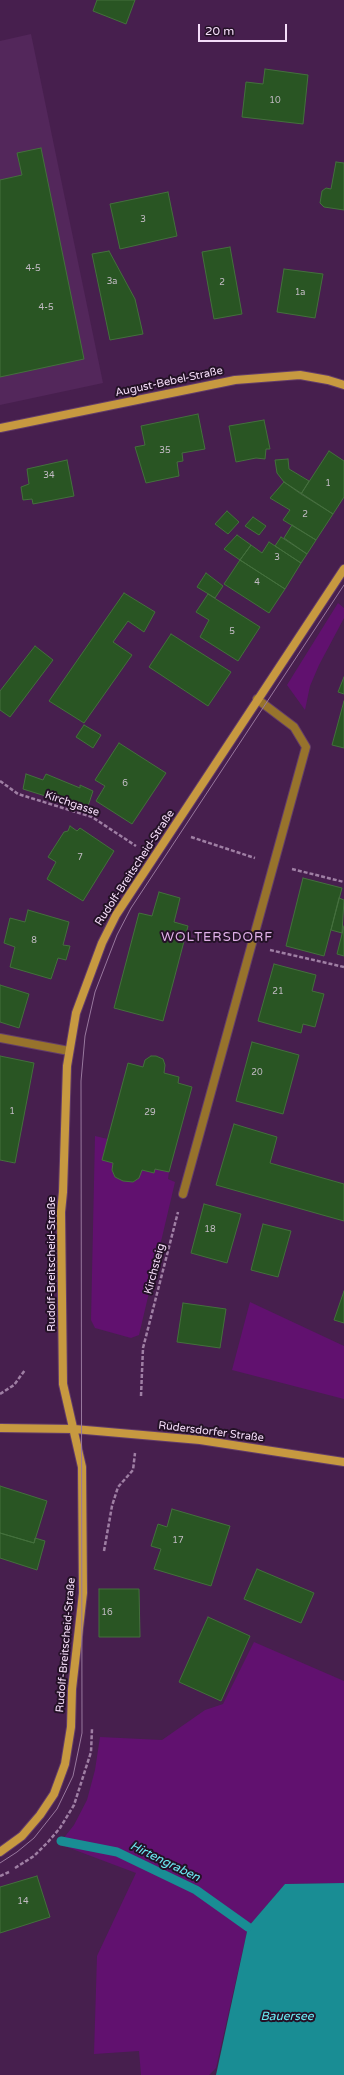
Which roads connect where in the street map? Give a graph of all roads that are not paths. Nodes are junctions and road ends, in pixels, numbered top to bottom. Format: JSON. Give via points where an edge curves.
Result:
{"nodes":[{"id":1,"x":344,"y":385,"type":"edge"},
{"id":2,"x":0,"y":428,"type":"edge"},
{"id":3,"x":344,"y":569,"type":"edge"},
{"id":4,"x":257,"y":699,"type":"junction"},
{"id":5,"x":0,"y":1038,"type":"edge"},
{"id":6,"x":68,"y":1051,"type":"junction"},
{"id":7,"x":183,"y":1194,"type":"road end"},
{"id":8,"x":0,"y":1428,"type":"edge"},
{"id":9,"x":74,"y":1429,"type":"junction"},
{"id":10,"x":344,"y":1462,"type":"edge"},
{"id":11,"x":0,"y":1852,"type":"edge"}],
"edges":[{"from":1,"to":2,"type":"street","name":"August-Bebel-Straße","via":[[300,375],[234,380]]},
{"from":3,"to":4,"type":"street","name":"Rudolf-Breitscheid-Straße"},
{"from":4,"to":6,"type":"street","name":"Rudolf-Breitscheid-Straße","via":[[109,927],[80,1000]]},
{"from":4,"to":7,"type":"street","via":[[294,727],[306,747]]},
{"from":5,"to":6,"type":"street"},
{"from":6,"to":9,"type":"street","name":"Rudolf-Breitscheid-Straße","via":[[61,1212],[63,1384]]},
{"from":8,"to":9,"type":"street","name":"Rüdersdorfer Straße"},
{"from":9,"to":10,"type":"street","name":"Rüdersdorfer Straße","via":[[200,1440]]},
{"from":9,"to":11,"type":"street","name":"Rudolf-Breitscheid-Straße","via":[[82,1467],[83,1593],[67,1758],[59,1785],[45,1809],[22,1836]]}]}
